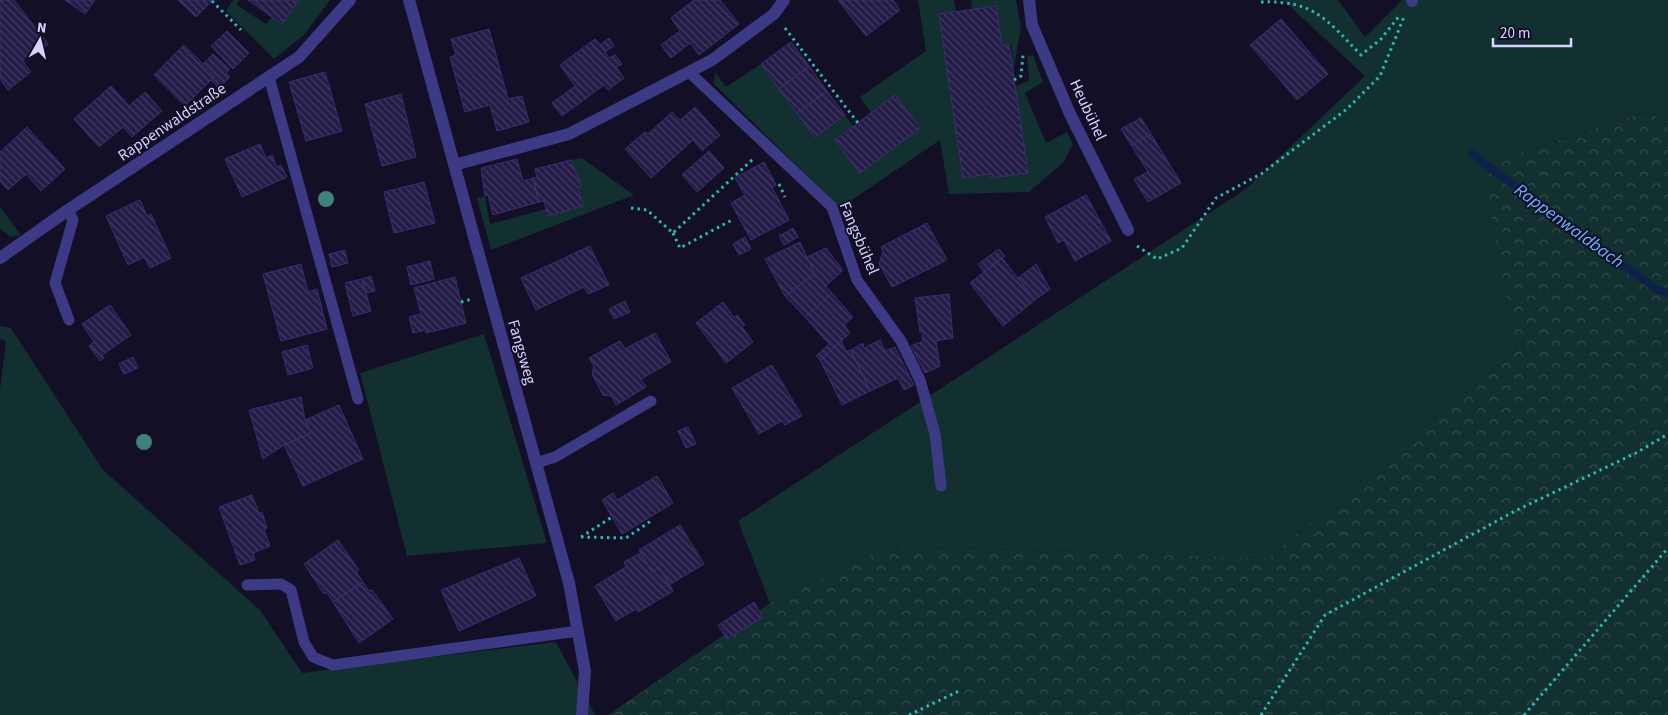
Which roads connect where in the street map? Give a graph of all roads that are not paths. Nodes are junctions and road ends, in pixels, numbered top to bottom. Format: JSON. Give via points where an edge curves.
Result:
{"nodes":[{"id":1,"x":350,"y":0,"type":"edge"},
{"id":2,"x":409,"y":0,"type":"edge"},
{"id":3,"x":784,"y":0,"type":"edge"},
{"id":4,"x":1028,"y":0,"type":"edge"},
{"id":5,"x":689,"y":72,"type":"junction"},
{"id":6,"x":269,"y":77,"type":"junction"},
{"id":7,"x":454,"y":165,"type":"junction"},
{"id":8,"x":68,"y":210,"type":"junction"},
{"id":9,"x":1128,"y":230,"type":"road end"},
{"id":10,"x":0,"y":258,"type":"edge"},
{"id":11,"x":69,"y":320,"type":"dead end"},
{"id":12,"x":358,"y":399,"type":"dead end"},
{"id":13,"x":652,"y":401,"type":"dead end"},
{"id":14,"x":536,"y":463,"type":"junction"},
{"id":15,"x":941,"y":486,"type":"dead end"},
{"id":16,"x":247,"y":585,"type":"dead end"},
{"id":17,"x":578,"y":632,"type":"junction"},
{"id":18,"x":582,"y":715,"type":"edge"}],
"edges":[{"from":1,"to":6,"type":"street","name":"Rappenwaldstraße","via":[[299,57]]},
{"from":2,"to":7,"type":"street","name":"Fangsweg"},
{"from":3,"to":5,"type":"street","via":[[774,14],[712,60]]},
{"from":4,"to":9,"type":"street","name":"Heubühel","via":[[1032,25],[1070,114]]},
{"from":5,"to":7,"type":"street","via":[[569,134]]},
{"from":5,"to":15,"type":"lane","name":"Fangsbühel","via":[[832,207],[857,280],[901,341],[920,380],[935,434]]},
{"from":6,"to":8,"type":"street","name":"Rappenwaldstraße"},
{"from":6,"to":12,"type":"lane"},
{"from":7,"to":14,"type":"street","name":"Fangsweg"},
{"from":8,"to":10,"type":"street","name":"Rappenwaldstraße"},
{"from":8,"to":11,"type":"lane","via":[[73,220],[55,283]]},
{"from":13,"to":14,"type":"lane","via":[[555,457]]},
{"from":14,"to":17,"type":"street","name":"Fangsweg","via":[[569,583]]},
{"from":16,"to":17,"type":"lane","via":[[281,584],[291,590],[304,642],[314,657],[333,665]]},
{"from":17,"to":18,"type":"street","name":"Fangsweg","via":[[585,671]]}]}
